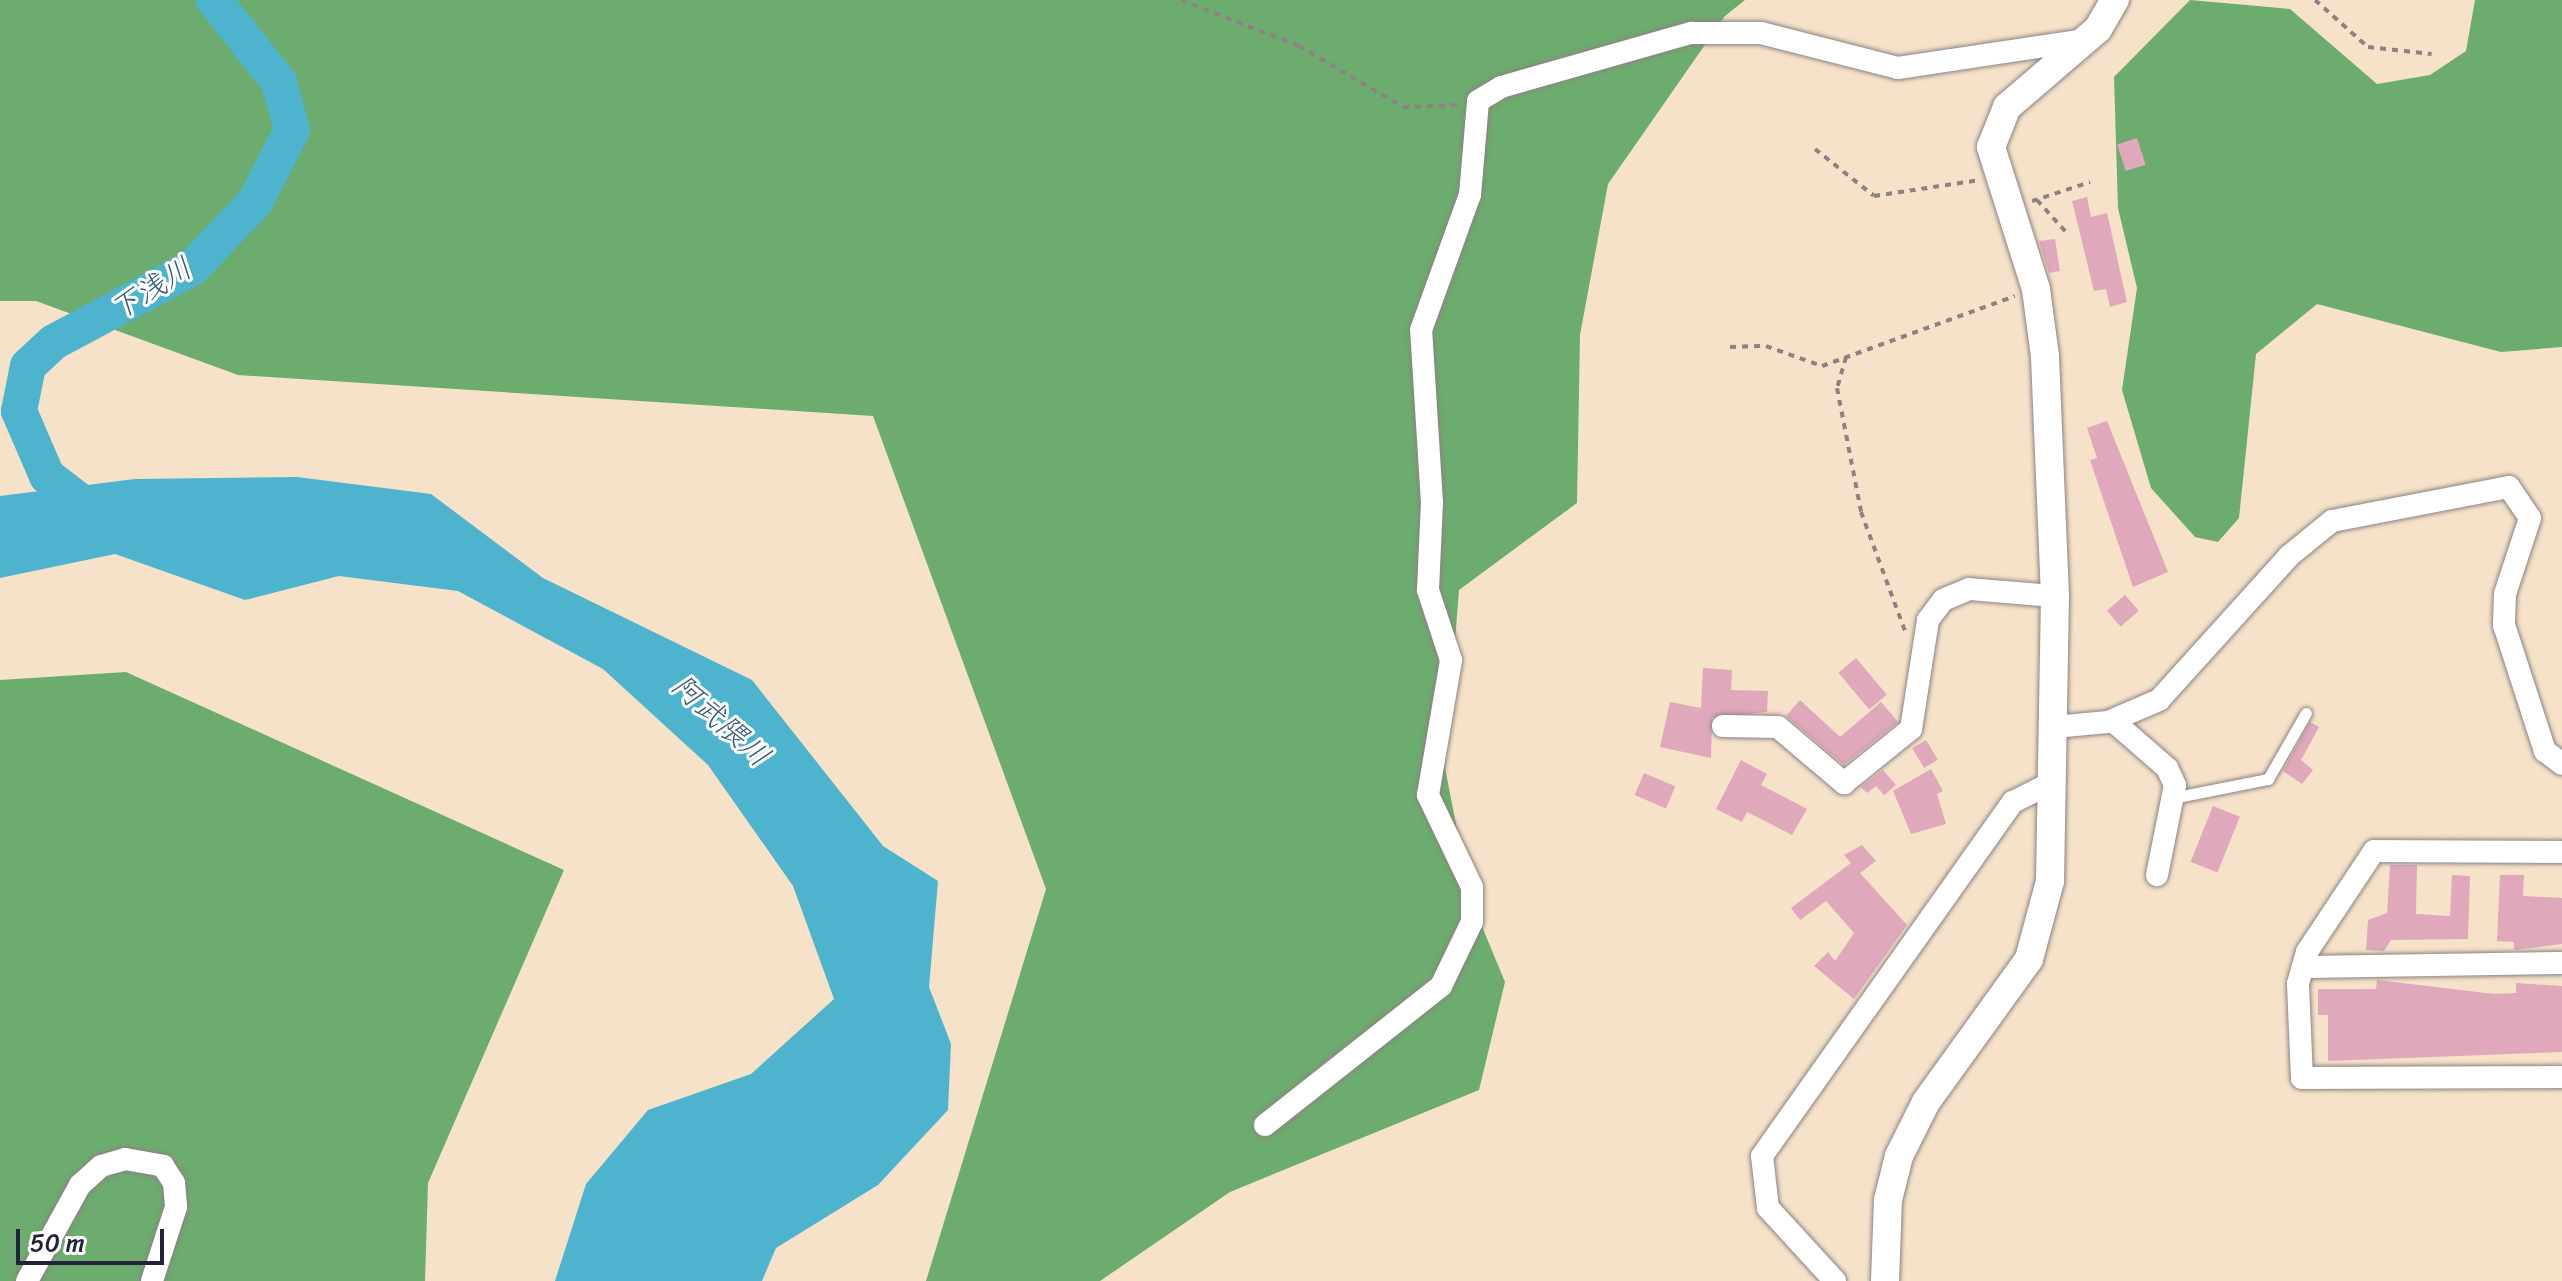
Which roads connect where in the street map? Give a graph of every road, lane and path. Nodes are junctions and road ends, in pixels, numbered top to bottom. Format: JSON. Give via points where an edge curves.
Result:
{"nodes":[{"id":1,"x":1181,"y":0,"type":"edge"},
{"id":2,"x":2115,"y":0,"type":"edge"},
{"id":3,"x":2315,"y":0,"type":"edge"},
{"id":4,"x":2086,"y":40,"type":"junction"},
{"id":5,"x":2432,"y":54,"type":"dead end"},
{"id":6,"x":1478,"y":101,"type":"junction"},
{"id":7,"x":1815,"y":149,"type":"dead end"},
{"id":8,"x":1998,"y":177,"type":"junction"},
{"id":9,"x":2090,"y":182,"type":"dead end"},
{"id":10,"x":2037,"y":200,"type":"junction"},
{"id":11,"x":2008,"y":208,"type":"junction"},
{"id":12,"x":2065,"y":231,"type":"dead end"},
{"id":13,"x":2036,"y":289,"type":"junction"},
{"id":14,"x":1730,"y":347,"type":"dead end"},
{"id":15,"x":1846,"y":357,"type":"junction"},
{"id":16,"x":2055,"y":596,"type":"junction"},
{"id":17,"x":1923,"y":653,"type":"junction"},
{"id":18,"x":2306,"y":713,"type":"dead end"},
{"id":19,"x":2113,"y":721,"type":"junction"},
{"id":20,"x":1723,"y":726,"type":"dead end"},
{"id":21,"x":2054,"y":727,"type":"junction"},
{"id":22,"x":2562,"y":764,"type":"edge"},
{"id":23,"x":2051,"y":783,"type":"junction"},
{"id":24,"x":2177,"y":797,"type":"junction"},
{"id":25,"x":2562,"y":852,"type":"edge"},
{"id":26,"x":2157,"y":875,"type":"dead end"},
{"id":27,"x":2562,"y":963,"type":"edge"},
{"id":28,"x":2303,"y":967,"type":"junction"},
{"id":29,"x":2562,"y":1077,"type":"edge"},
{"id":30,"x":1265,"y":1125,"type":"dead end"},
{"id":31,"x":27,"y":1281,"type":"edge"},
{"id":32,"x":152,"y":1281,"type":"edge"},
{"id":33,"x":1835,"y":1281,"type":"edge"},
{"id":34,"x":1885,"y":1281,"type":"edge"}],
"edges":[{"from":1,"to":6,"type":"path","via":[[1309,51],[1403,107]]},
{"from":2,"to":4,"type":"street"},
{"from":3,"to":5,"type":"path","via":[[2368,47]]},
{"from":4,"to":6,"type":"street","via":[[1898,68],[1761,33],[1691,33],[1501,87]]},
{"from":4,"to":8,"type":"street","via":[[2001,116],[1990,157]]},
{"from":6,"to":30,"type":"street","via":[[1470,195],[1421,330],[1432,503],[1428,590],[1451,660],[1428,795],[1472,887],[1472,922],[1441,986]]},
{"from":7,"to":8,"type":"path","via":[[1874,196]]},
{"from":8,"to":11,"type":"street"},
{"from":9,"to":10,"type":"path"},
{"from":10,"to":11,"type":"path"},
{"from":10,"to":12,"type":"path"},
{"from":11,"to":13,"type":"street"},
{"from":13,"to":15,"type":"path"},
{"from":13,"to":16,"type":"street"},
{"from":14,"to":15,"type":"path","via":[[1766,346],[1822,366]]},
{"from":15,"to":17,"type":"path","via":[[1837,388],[1861,512],[1897,615]]},
{"from":16,"to":17,"type":"street","via":[[1952,594],[1928,620]]},
{"from":16,"to":21,"type":"street"},
{"from":17,"to":20,"type":"street","via":[[1911,729],[1844,783],[1778,727]]},
{"from":18,"to":24,"type":"lane","via":[[2268,779]]},
{"from":19,"to":21,"type":"street"},
{"from":19,"to":22,"type":"street","via":[[2159,700],[2323,526],[2509,487],[2530,518],[2505,594],[2504,625],[2545,751]]},
{"from":19,"to":24,"type":"street","via":[[2167,768]]},
{"from":21,"to":23,"type":"street"},
{"from":23,"to":33,"type":"street","via":[[2013,802],[1762,1156],[1768,1208]]},
{"from":23,"to":34,"type":"street","via":[[2050,881],[2036,944],[1908,1134],[1888,1200]]},
{"from":24,"to":26,"type":"street"},
{"from":25,"to":28,"type":"street","via":[[2374,851]]},
{"from":27,"to":28,"type":"street"},
{"from":28,"to":29,"type":"street","via":[[2302,1078]]},
{"from":31,"to":32,"type":"street","via":[[80,1185],[101,1166],[125,1159],[163,1166],[174,1183],[176,1207]]}]}
